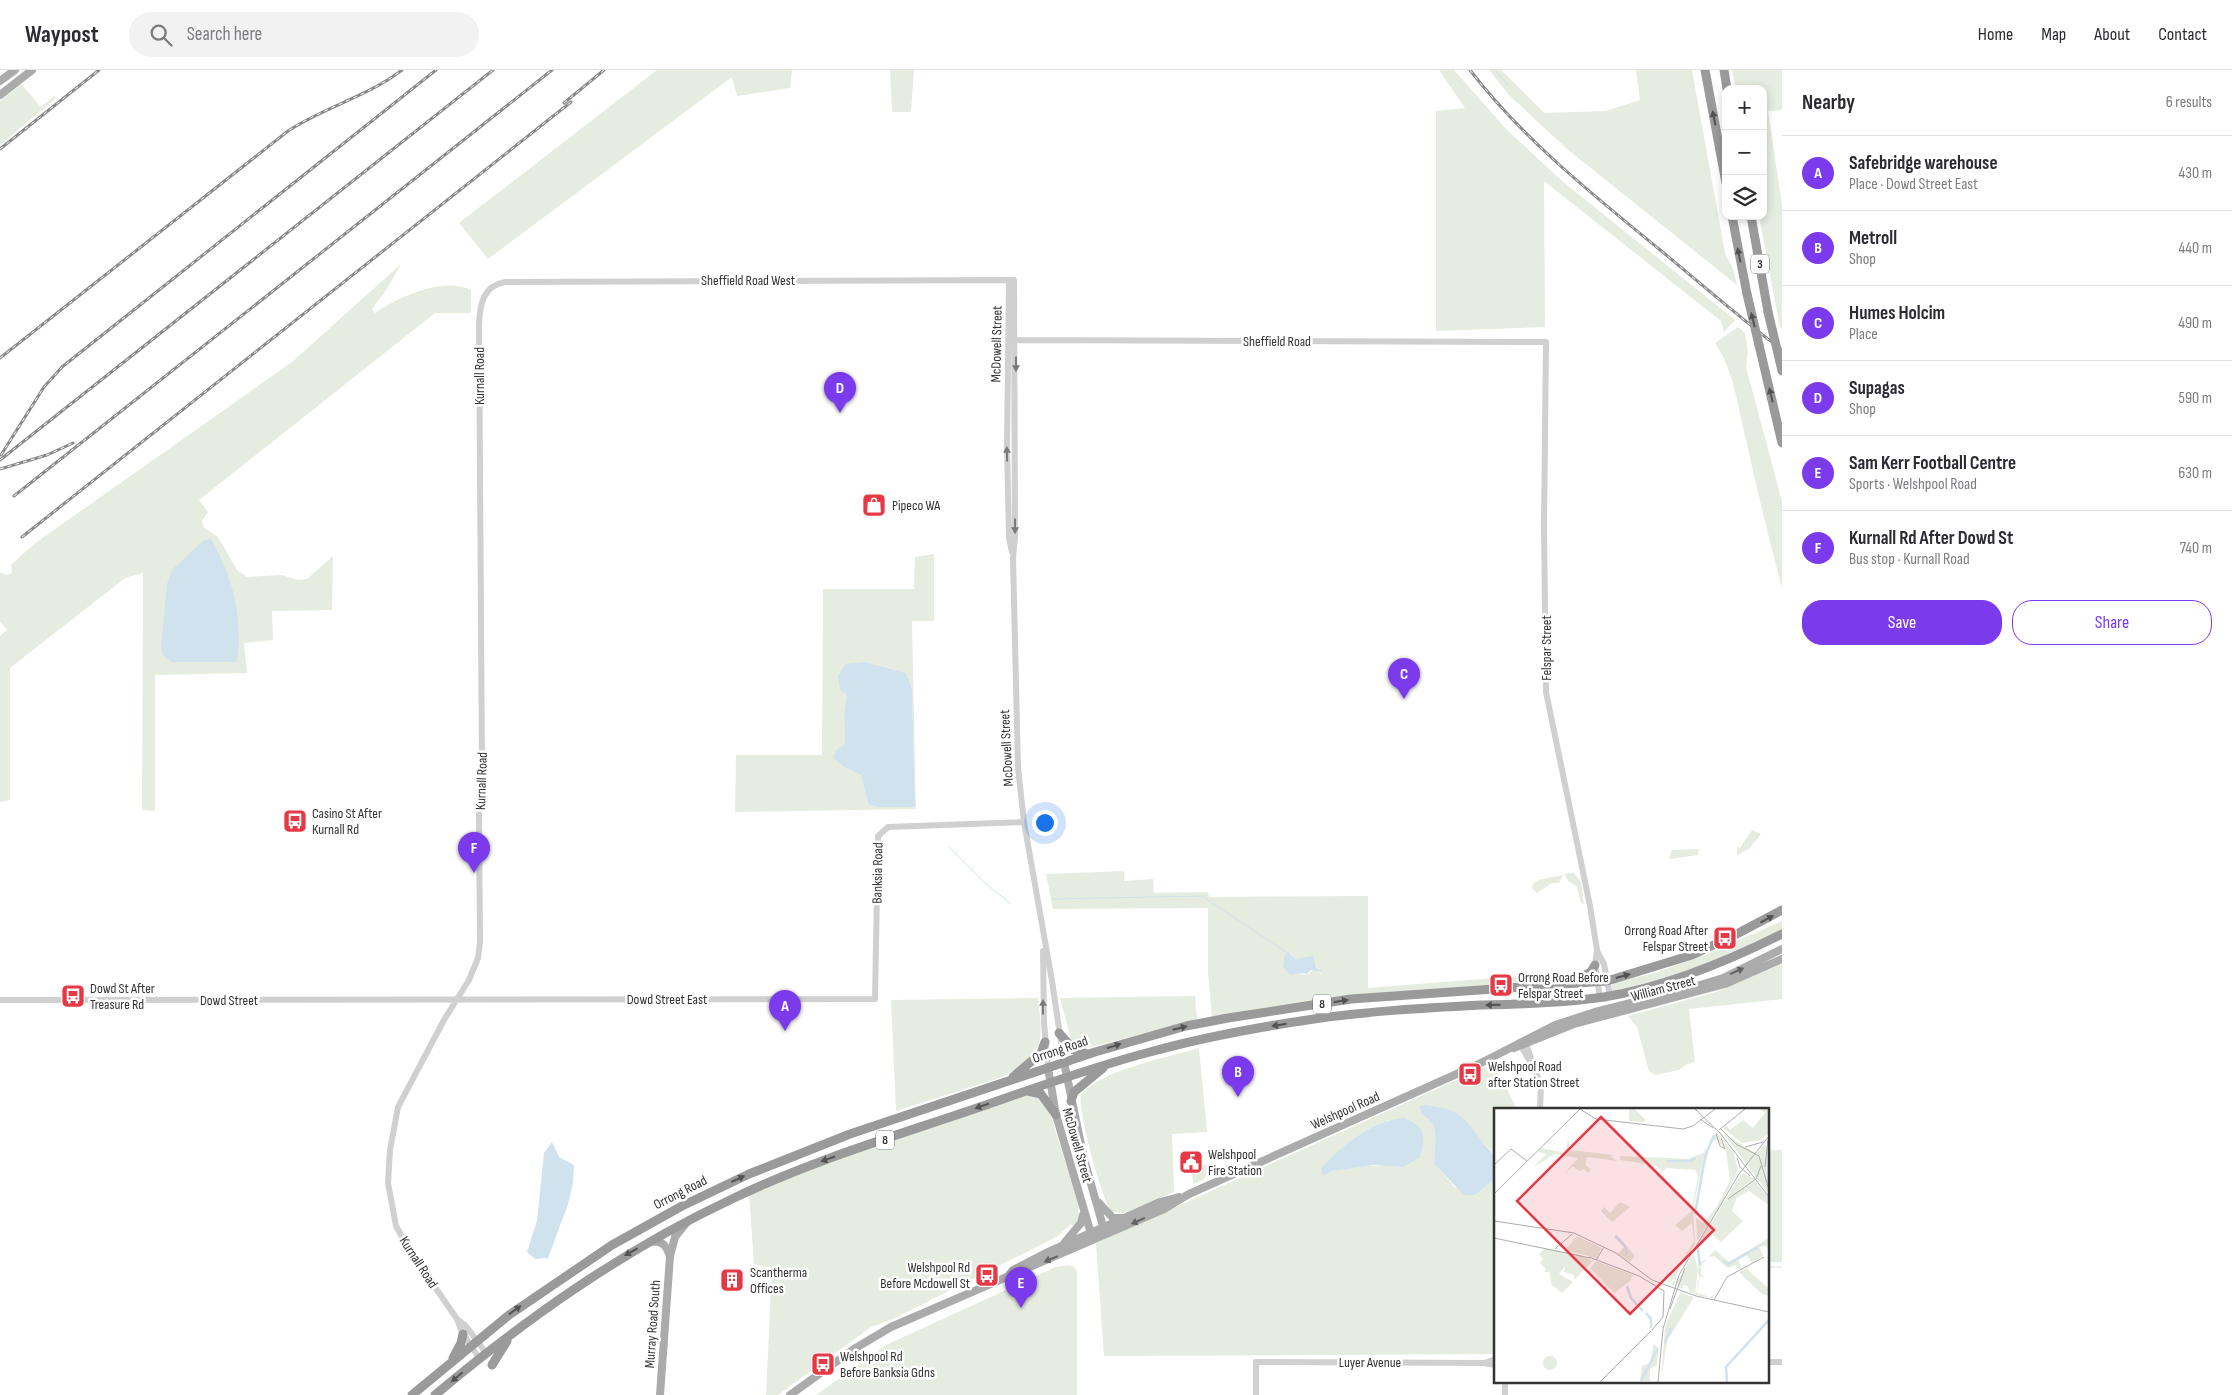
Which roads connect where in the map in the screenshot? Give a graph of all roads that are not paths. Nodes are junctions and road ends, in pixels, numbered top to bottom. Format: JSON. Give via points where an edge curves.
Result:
{"nodes":[{"id":1,"x":15,"y":70,"type":"edge"},
{"id":2,"x":32,"y":70,"type":"edge"},
{"id":3,"x":1704,"y":70,"type":"edge"},
{"id":4,"x":1724,"y":70,"type":"edge"},
{"id":5,"x":0,"y":81,"type":"edge"},
{"id":6,"x":1726,"y":85,"type":"edge"},
{"id":7,"x":0,"y":95,"type":"edge"},
{"id":8,"x":1724,"y":175,"type":"edge"},
{"id":9,"x":1733,"y":220,"type":"edge"},
{"id":10,"x":1752,"y":220,"type":"edge"},
{"id":11,"x":1011,"y":280,"type":"joint"},
{"id":12,"x":485,"y":293,"type":"joint"},
{"id":13,"x":1012,"y":340,"type":"junction"},
{"id":14,"x":1546,"y":342,"type":"joint"},
{"id":15,"x":1781,"y":366,"type":"edge"},
{"id":16,"x":1782,"y":443,"type":"edge"},
{"id":17,"x":1024,"y":822,"type":"junction"},
{"id":18,"x":1782,"y":910,"type":"edge"},
{"id":19,"x":1782,"y":934,"type":"edge"},
{"id":20,"x":1043,"y":935,"type":"junction"},
{"id":21,"x":1597,"y":950,"type":"junction"},
{"id":22,"x":1782,"y":950,"type":"edge"},
{"id":23,"x":1782,"y":959,"type":"edge"},
{"id":24,"x":1595,"y":965,"type":"junction"},
{"id":25,"x":1603,"y":981,"type":"junction"},
{"id":26,"x":1560,"y":985,"type":"junction"},
{"id":27,"x":1605,"y":997,"type":"junction"},
{"id":28,"x":458,"y":999,"type":"junction"},
{"id":29,"x":876,"y":999,"type":"joint"},
{"id":30,"x":0,"y":1000,"type":"edge"},
{"id":31,"x":1059,"y":1033,"type":"junction"},
{"id":32,"x":1045,"y":1042,"type":"junction"},
{"id":33,"x":1523,"y":1043,"type":"junction"},
{"id":34,"x":1088,"y":1054,"type":"junction"},
{"id":35,"x":1064,"y":1062,"type":"junction"},
{"id":36,"x":1109,"y":1064,"type":"junction"},
{"id":37,"x":1048,"y":1068,"type":"junction"},
{"id":38,"x":1066,"y":1077,"type":"junction"},
{"id":39,"x":1007,"y":1082,"type":"junction"},
{"id":40,"x":1050,"y":1083,"type":"junction"},
{"id":41,"x":1028,"y":1091,"type":"junction"},
{"id":42,"x":1071,"y":1102,"type":"junction"},
{"id":43,"x":1540,"y":1108,"type":"edge"},
{"id":44,"x":1056,"y":1116,"type":"junction"},
{"id":45,"x":1189,"y":1194,"type":"junction"},
{"id":46,"x":1095,"y":1199,"type":"junction"},
{"id":47,"x":1083,"y":1213,"type":"junction"},
{"id":48,"x":1122,"y":1218,"type":"junction"},
{"id":49,"x":689,"y":1220,"type":"junction"},
{"id":50,"x":1103,"y":1227,"type":"junction"},
{"id":51,"x":1090,"y":1233,"type":"junction"},
{"id":52,"x":1106,"y":1235,"type":"junction"},
{"id":53,"x":1093,"y":1241,"type":"junction"},
{"id":54,"x":650,"y":1242,"type":"junction"},
{"id":55,"x":1063,"y":1245,"type":"junction"},
{"id":56,"x":670,"y":1256,"type":"junction"},
{"id":57,"x":1009,"y":1275,"type":"junction"},
{"id":58,"x":458,"y":1319,"type":"junction"},
{"id":59,"x":512,"y":1333,"type":"junction"},
{"id":60,"x":464,"y":1334,"type":"junction"},
{"id":61,"x":474,"y":1343,"type":"junction"},
{"id":62,"x":483,"y":1356,"type":"junction"},
{"id":63,"x":1494,"y":1360,"type":"edge"},
{"id":64,"x":451,"y":1362,"type":"junction"},
{"id":65,"x":1483,"y":1363,"type":"junction"},
{"id":66,"x":492,"y":1365,"type":"dead end"},
{"id":67,"x":1494,"y":1365,"type":"edge"},
{"id":68,"x":1505,"y":1382,"type":"edge"},
{"id":69,"x":412,"y":1395,"type":"edge"},
{"id":70,"x":435,"y":1395,"type":"edge"},
{"id":71,"x":660,"y":1395,"type":"edge"},
{"id":72,"x":790,"y":1395,"type":"edge"},
{"id":73,"x":1256,"y":1395,"type":"edge"},
{"id":74,"x":1505,"y":1395,"type":"edge"}],
"edges":[{"from":1,"to":5,"type":"main road"},
{"from":2,"to":7,"type":"main road"},
{"from":8,"to":3,"type":"highway","one_way":true},
{"from":4,"to":6,"type":"highway"},
{"from":16,"to":9,"type":"highway","number":"3","one_way":true,"bridge":true},
{"from":10,"to":15,"type":"highway","number":"3","bridge":true},
{"from":11,"to":12,"type":"street","name":"Sheffield Road West","via":[[505,282],[495,284]]},
{"from":11,"to":13,"type":"street","name":"McDowell Street"},
{"from":12,"to":28,"type":"street","name":"Kurnall Road","via":[[479,324],[480,942],[478,958]]},
{"from":13,"to":14,"type":"street","name":"Sheffield Road"},
{"from":13,"to":17,"type":"street","name":"McDowell Street","via":[[1007,446],[1008,538],[1013,558],[1018,768]]},
{"from":14,"to":21,"type":"street","name":"Felspar Street","via":[[1546,692]]},
{"from":17,"to":20,"type":"street","name":"McDowell Street"},
{"from":17,"to":29,"type":"street","name":"Banksia Road","via":[[888,827],[878,836]]},
{"from":25,"to":18,"type":"highway","name":"Orrong Road","number":"8","one_way":true,"via":[[1692,954]]},
{"from":19,"to":27,"type":"highway","name":"Orrong Road","number":"8","via":[[1738,956],[1697,971]]},
{"from":20,"to":31,"type":"street","name":"McDowell Street"},
{"from":32,"to":20,"type":"street","name":"McDowell Street","one_way":true},
{"from":21,"to":24,"type":"street","name":"Felspar Street"},
{"from":21,"to":25,"type":"street","name":"Felspar Street","via":[[1604,964]]},
{"from":33,"to":22,"type":"main road","name":"William Street","one_way":true,"via":[[1572,1019],[1722,978]]},
{"from":23,"to":33,"type":"main road","name":"William Street","via":[[1725,984],[1574,1024]]},
{"from":24,"to":25,"type":"street","name":"Felspar Street"},
{"from":24,"to":26,"type":"highway","via":[[1584,977]]},
{"from":25,"to":26,"type":"highway","name":"Orrong Road","number":"8"},
{"from":25,"to":27,"type":"street","name":"Felspar Street"},
{"from":34,"to":26,"type":"highway","name":"Orrong Road","number":"8","one_way":true,"via":[[1186,1026],[1342,1000]]},
{"from":27,"to":36,"type":"highway","name":"Orrong Road","number":"8","one_way":true,"via":[[1425,1008],[1313,1019],[1221,1035]]},
{"from":28,"to":29,"type":"street","name":"Dowd Street East"},
{"from":28,"to":30,"type":"street","name":"Dowd Street"},
{"from":28,"to":58,"type":"street","name":"Kurnall Road","via":[[398,1107],[388,1183],[396,1226]]},
{"from":31,"to":34,"type":"highway","via":[[1074,1050]]},
{"from":31,"to":35,"type":"street","name":"McDowell Street"},
{"from":32,"to":37,"type":"street","name":"McDowell Street"},
{"from":32,"to":39,"type":"highway","via":[[1041,1053]]},
{"from":33,"to":43,"type":"street","via":[[1542,1091]]},
{"from":33,"to":45,"type":"main road","name":"Welshpool Road"},
{"from":34,"to":35,"type":"highway","name":"Orrong Road","number":"8"},
{"from":35,"to":37,"type":"highway","name":"Orrong Road","number":"8"},
{"from":35,"to":38,"type":"main road","name":"McDowell Street"},
{"from":36,"to":38,"type":"highway","name":"Orrong Road","number":"8"},
{"from":36,"to":42,"type":"highway","via":[[1080,1086]]},
{"from":37,"to":39,"type":"highway","name":"Orrong Road","number":"8"},
{"from":37,"to":40,"type":"main road","name":"McDowell Street"},
{"from":38,"to":40,"type":"highway","name":"Orrong Road","number":"8"},
{"from":38,"to":42,"type":"main road","name":"McDowell Street"},
{"from":61,"to":39,"type":"highway","name":"Orrong Road","number":"8","one_way":true,"via":[[584,1263],[699,1197],[799,1153]]},
{"from":40,"to":41,"type":"highway","name":"Orrong Road","number":"8"},
{"from":40,"to":44,"type":"main road","name":"McDowell Street"},
{"from":41,"to":44,"type":"highway","via":[[1041,1094]]},
{"from":41,"to":49,"type":"highway","name":"Orrong Road","number":"8","one_way":true,"via":[[810,1166],[743,1193]]},
{"from":42,"to":46,"type":"main road","name":"McDowell Street"},
{"from":44,"to":47,"type":"main road","name":"McDowell Street"},
{"from":45,"to":48,"type":"main road","name":"Welshpool Road"},
{"from":45,"to":52,"type":"main road","name":"Welshpool Road","one_way":true},
{"from":46,"to":48,"type":"main road","via":[[1113,1218]]},
{"from":46,"to":50,"type":"main road","name":"McDowell Street"},
{"from":47,"to":51,"type":"main road","name":"McDowell Street"},
{"from":47,"to":55,"type":"main road","via":[[1081,1223]]},
{"from":48,"to":50,"type":"main road","name":"Welshpool Road"},
{"from":49,"to":54,"type":"highway","name":"Orrong Road","number":"8"},
{"from":49,"to":56,"type":"main road","name":"Murray Road South","via":[[675,1238]]},
{"from":50,"to":51,"type":"main road","name":"Welshpool Road"},
{"from":50,"to":52,"type":"main road","name":"McDowell Street"},
{"from":51,"to":53,"type":"main road","name":"McDowell Street"},
{"from":51,"to":55,"type":"main road","name":"Welshpool Road"},
{"from":52,"to":53,"type":"main road","name":"Welshpool Road"},
{"from":53,"to":57,"type":"main road","name":"Welshpool Road","one_way":true},
{"from":54,"to":56,"type":"main road","via":[[658,1240],[663,1243]]},
{"from":54,"to":59,"type":"highway","name":"Orrong Road","number":"8","one_way":true,"via":[[580,1284]]},
{"from":55,"to":57,"type":"main road","name":"Welshpool Road"},
{"from":56,"to":71,"type":"main road","name":"Murray Road South"},
{"from":57,"to":72,"type":"main road","name":"Welshpool Road","via":[[874,1336]]},
{"from":58,"to":60,"type":"street","name":"Kurnall Road"},
{"from":58,"to":61,"type":"street","name":"Kurnall Road","via":[[466,1326]]},
{"from":59,"to":62,"type":"highway","name":"Orrong Road","number":"8"},
{"from":59,"to":66,"type":"highway"},
{"from":60,"to":61,"type":"street","name":"Kurnall Road"},
{"from":60,"to":64,"type":"highway"},
{"from":61,"to":62,"type":"street","name":"Kurnall Road"},
{"from":61,"to":64,"type":"highway","name":"Orrong Road","number":"8"},
{"from":62,"to":70,"type":"highway","name":"Orrong Road","number":"8","one_way":true},
{"from":63,"to":65,"type":"street","name":"Luyer Avenue"},
{"from":64,"to":69,"type":"highway","name":"Orrong Road","number":"8"},
{"from":65,"to":67,"type":"street","name":"Luyer Avenue"},
{"from":65,"to":73,"type":"street","name":"Luyer Avenue","via":[[1256,1362]]},
{"from":68,"to":74,"type":"street"}]}
